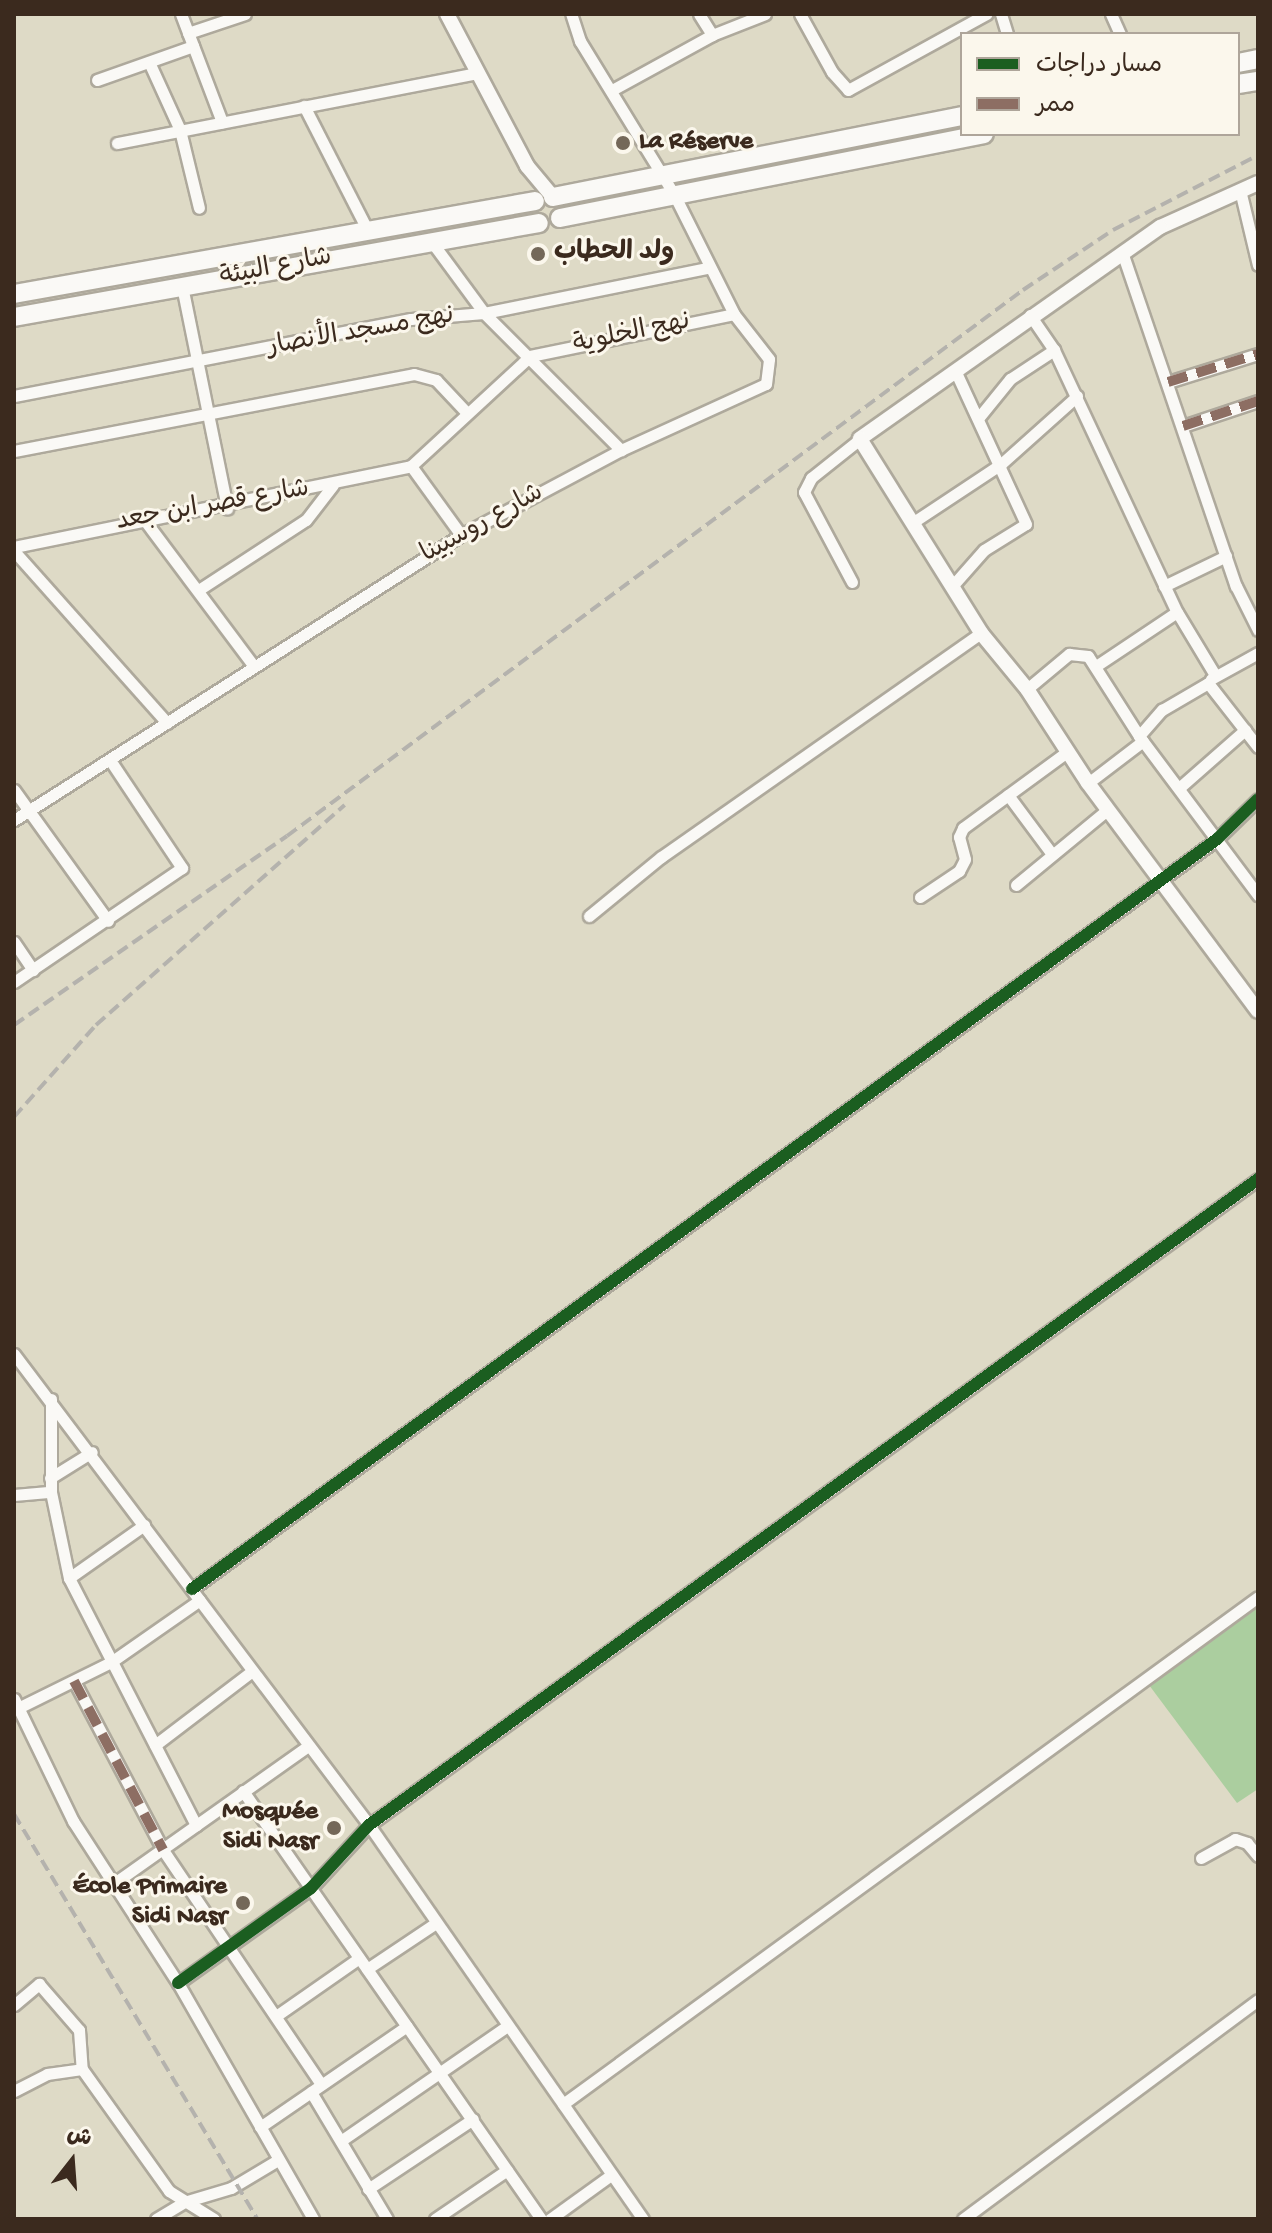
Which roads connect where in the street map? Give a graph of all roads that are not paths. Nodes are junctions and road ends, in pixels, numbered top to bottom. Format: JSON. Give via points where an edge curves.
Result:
{"nodes":[{"id":1,"x":181,"y":14,"type":"edge"},
{"id":2,"x":245,"y":14,"type":"edge"},
{"id":3,"x":447,"y":14,"type":"edge"},
{"id":4,"x":571,"y":14,"type":"edge"},
{"id":5,"x":699,"y":14,"type":"edge"},
{"id":6,"x":765,"y":14,"type":"edge"},
{"id":7,"x":800,"y":14,"type":"edge"},
{"id":8,"x":986,"y":14,"type":"edge"},
{"id":9,"x":188,"y":33,"type":"junction"},
{"id":10,"x":712,"y":35,"type":"junction"},
{"id":11,"x":193,"y":46,"type":"junction"},
{"id":12,"x":149,"y":62,"type":"junction"},
{"id":13,"x":478,"y":73,"type":"junction"},
{"id":14,"x":97,"y":80,"type":"dead end"},
{"id":15,"x":612,"y":90,"type":"junction"},
{"id":16,"x":304,"y":106,"type":"junction"},
{"id":17,"x":960,"y":116,"type":"edge"},
{"id":18,"x":222,"y":122,"type":"junction"},
{"id":19,"x":180,"y":130,"type":"junction"},
{"id":20,"x":974,"y":136,"type":"edge"},
{"id":21,"x":117,"y":143,"type":"dead end"},
{"id":22,"x":663,"y":177,"type":"junction"},
{"id":23,"x":1258,"y":183,"type":"edge"},
{"id":24,"x":1240,"y":190,"type":"junction"},
{"id":25,"x":675,"y":196,"type":"junction"},
{"id":26,"x":544,"y":199,"type":"junction"},
{"id":27,"x":199,"y":208,"type":"dead end"},
{"id":28,"x":560,"y":218,"type":"junction"},
{"id":29,"x":539,"y":223,"type":"junction"},
{"id":30,"x":368,"y":231,"type":"junction"},
{"id":31,"x":431,"y":241,"type":"junction"},
{"id":32,"x":1122,"y":252,"type":"junction"},
{"id":33,"x":1258,"y":265,"type":"edge"},
{"id":34,"x":708,"y":268,"type":"junction"},
{"id":35,"x":182,"y":286,"type":"junction"},
{"id":36,"x":14,"y":294,"type":"edge"},
{"id":37,"x":484,"y":313,"type":"junction"},
{"id":38,"x":734,"y":314,"type":"junction"},
{"id":39,"x":1030,"y":315,"type":"junction"},
{"id":40,"x":14,"y":317,"type":"edge"},
{"id":41,"x":1054,"y":350,"type":"junction"},
{"id":42,"x":1258,"y":354,"type":"edge"},
{"id":43,"x":530,"y":356,"type":"junction"},
{"id":44,"x":198,"y":364,"type":"junction"},
{"id":45,"x":955,"y":370,"type":"junction"},
{"id":46,"x":1168,"y":382,"type":"junction"},
{"id":47,"x":14,"y":396,"type":"edge"},
{"id":48,"x":1077,"y":396,"type":"junction"},
{"id":49,"x":1258,"y":401,"type":"edge"},
{"id":50,"x":466,"y":412,"type":"junction"},
{"id":51,"x":207,"y":416,"type":"junction"},
{"id":52,"x":980,"y":416,"type":"junction"},
{"id":53,"x":1183,"y":426,"type":"junction"},
{"id":54,"x":860,"y":439,"type":"junction"},
{"id":55,"x":621,"y":450,"type":"junction"},
{"id":56,"x":14,"y":451,"type":"edge"},
{"id":57,"x":1001,"y":464,"type":"junction"},
{"id":58,"x":411,"y":466,"type":"junction"},
{"id":59,"x":333,"y":485,"type":"junction"},
{"id":60,"x":227,"y":508,"type":"junction"},
{"id":61,"x":143,"y":518,"type":"junction"},
{"id":62,"x":912,"y":523,"type":"junction"},
{"id":63,"x":461,"y":535,"type":"junction"},
{"id":64,"x":14,"y":549,"type":"edge"},
{"id":65,"x":1226,"y":556,"type":"junction"},
{"id":66,"x":852,"y":582,"type":"dead end"},
{"id":67,"x":954,"y":584,"type":"junction"},
{"id":68,"x":1164,"y":586,"type":"junction"},
{"id":69,"x":200,"y":589,"type":"junction"},
{"id":70,"x":1177,"y":612,"type":"junction"},
{"id":71,"x":1258,"y":630,"type":"edge"},
{"id":72,"x":981,"y":633,"type":"junction"},
{"id":73,"x":1258,"y":653,"type":"edge"},
{"id":74,"x":253,"y":665,"type":"junction"},
{"id":75,"x":1096,"y":666,"type":"junction"},
{"id":76,"x":1212,"y":679,"type":"junction"},
{"id":77,"x":1027,"y":689,"type":"junction"},
{"id":78,"x":167,"y":723,"type":"junction"},
{"id":79,"x":1245,"y":730,"type":"junction"},
{"id":80,"x":1141,"y":738,"type":"junction"},
{"id":81,"x":1258,"y":747,"type":"edge"},
{"id":82,"x":1067,"y":752,"type":"junction"},
{"id":83,"x":110,"y":760,"type":"junction"},
{"id":84,"x":1088,"y":783,"type":"junction"},
{"id":85,"x":1179,"y":788,"type":"junction"},
{"id":86,"x":14,"y":790,"type":"edge"},
{"id":87,"x":1008,"y":795,"type":"junction"},
{"id":88,"x":1258,"y":799,"type":"edge"},
{"id":89,"x":31,"y":809,"type":"junction"},
{"id":90,"x":1107,"y":810,"type":"junction"},
{"id":91,"x":14,"y":820,"type":"edge"},
{"id":92,"x":1217,"y":839,"type":"junction"},
{"id":93,"x":1051,"y":853,"type":"junction"},
{"id":94,"x":1160,"y":877,"type":"junction"},
{"id":95,"x":1016,"y":885,"type":"dead end"},
{"id":96,"x":1257,"y":890,"type":"edge"},
{"id":97,"x":920,"y":897,"type":"dead end"},
{"id":98,"x":589,"y":916,"type":"dead end"},
{"id":99,"x":108,"y":921,"type":"junction"},
{"id":100,"x":14,"y":942,"type":"edge"},
{"id":101,"x":33,"y":970,"type":"junction"},
{"id":102,"x":14,"y":982,"type":"edge"},
{"id":103,"x":1258,"y":1011,"type":"edge"},
{"id":104,"x":1258,"y":1179,"type":"edge"},
{"id":105,"x":14,"y":1354,"type":"edge"},
{"id":106,"x":51,"y":1398,"type":"junction"},
{"id":107,"x":92,"y":1452,"type":"junction"},
{"id":108,"x":50,"y":1478,"type":"junction"},
{"id":109,"x":51,"y":1492,"type":"junction"},
{"id":110,"x":14,"y":1495,"type":"edge"},
{"id":111,"x":144,"y":1525,"type":"junction"},
{"id":112,"x":69,"y":1578,"type":"junction"},
{"id":113,"x":192,"y":1589,"type":"junction"},
{"id":114,"x":1258,"y":1597,"type":"edge"},
{"id":115,"x":200,"y":1600,"type":"junction"},
{"id":116,"x":111,"y":1662,"type":"junction"},
{"id":117,"x":252,"y":1671,"type":"junction"},
{"id":118,"x":74,"y":1681,"type":"junction"},
{"id":119,"x":16,"y":1703,"type":"edge"},
{"id":120,"x":155,"y":1745,"type":"junction"},
{"id":121,"x":308,"y":1746,"type":"junction"},
{"id":122,"x":243,"y":1791,"type":"junction"},
{"id":123,"x":196,"y":1825,"type":"junction"},
{"id":124,"x":369,"y":1825,"type":"junction"},
{"id":125,"x":163,"y":1850,"type":"junction"},
{"id":126,"x":1258,"y":1856,"type":"edge"},
{"id":127,"x":1201,"y":1858,"type":"dead end"},
{"id":128,"x":113,"y":1884,"type":"junction"},
{"id":129,"x":311,"y":1888,"type":"junction"},
{"id":130,"x":436,"y":1923,"type":"junction"},
{"id":131,"x":230,"y":1945,"type":"junction"},
{"id":132,"x":359,"y":1958,"type":"junction"},
{"id":133,"x":367,"y":1969,"type":"junction"},
{"id":134,"x":178,"y":1983,"type":"junction"},
{"id":135,"x":1258,"y":2000,"type":"edge"},
{"id":136,"x":14,"y":2005,"type":"edge"},
{"id":137,"x":276,"y":2016,"type":"junction"},
{"id":138,"x":407,"y":2026,"type":"junction"},
{"id":139,"x":507,"y":2026,"type":"junction"},
{"id":140,"x":82,"y":2069,"type":"junction"},
{"id":141,"x":441,"y":2074,"type":"junction"},
{"id":142,"x":316,"y":2088,"type":"junction"},
{"id":143,"x":14,"y":2091,"type":"edge"},
{"id":144,"x":563,"y":2104,"type":"junction"},
{"id":145,"x":473,"y":2119,"type":"junction"},
{"id":146,"x":260,"y":2127,"type":"junction"},
{"id":147,"x":342,"y":2140,"type":"junction"},
{"id":148,"x":278,"y":2160,"type":"junction"},
{"id":149,"x":507,"y":2170,"type":"junction"},
{"id":150,"x":611,"y":2175,"type":"junction"},
{"id":151,"x":368,"y":2189,"type":"junction"},
{"id":152,"x":184,"y":2202,"type":"junction"},
{"id":153,"x":156,"y":2219,"type":"edge"},
{"id":154,"x":214,"y":2219,"type":"edge"},
{"id":155,"x":313,"y":2219,"type":"edge"},
{"id":156,"x":387,"y":2219,"type":"edge"},
{"id":157,"x":435,"y":2219,"type":"edge"},
{"id":158,"x":541,"y":2219,"type":"edge"},
{"id":159,"x":550,"y":2219,"type":"edge"},
{"id":160,"x":643,"y":2219,"type":"edge"},
{"id":161,"x":963,"y":2219,"type":"edge"}],
"edges":[{"from":1,"to":9,"type":"street"},
{"from":2,"to":9,"type":"street"},
{"from":3,"to":13,"type":"street"},
{"from":4,"to":15,"type":"street","name":"شارع روسبينا","via":[[580,41]]},
{"from":5,"to":10,"type":"street"},
{"from":6,"to":10,"type":"street"},
{"from":7,"to":8,"type":"street","via":[[848,90]]},
{"from":9,"to":11,"type":"street"},
{"from":10,"to":15,"type":"street"},
{"from":11,"to":12,"type":"street"},
{"from":11,"to":18,"type":"street"},
{"from":12,"to":14,"type":"street"},
{"from":12,"to":19,"type":"street"},
{"from":13,"to":16,"type":"street"},
{"from":13,"to":26,"type":"street"},
{"from":15,"to":22,"type":"street","name":"شارع روسبينا"},
{"from":16,"to":18,"type":"street"},
{"from":16,"to":30,"type":"street"},
{"from":17,"to":22,"type":"main road","name":"شارع البيئة"},
{"from":18,"to":19,"type":"street"},
{"from":19,"to":21,"type":"street"},
{"from":19,"to":27,"type":"street"},
{"from":20,"to":25,"type":"main road","name":"شارع البيئة"},
{"from":22,"to":25,"type":"street","name":"شارع روسبينا"},
{"from":22,"to":26,"type":"main road","name":"شارع البيئة"},
{"from":23,"to":24,"type":"street"},
{"from":24,"to":32,"type":"street","via":[[1195,208]]},
{"from":24,"to":33,"type":"street"},
{"from":25,"to":28,"type":"main road","name":"شارع البيئة"},
{"from":25,"to":34,"type":"street","name":"شارع روسبينا"},
{"from":26,"to":28,"type":"main road","via":[[562,208]]},
{"from":26,"to":29,"type":"main road","via":[[532,215]]},
{"from":26,"to":30,"type":"main road","name":"شارع البيئة"},
{"from":28,"to":29,"type":"main road","name":"شارع البيئة","via":[[548,226]]},
{"from":29,"to":31,"type":"main road","name":"شارع البيئة"},
{"from":30,"to":36,"type":"main road","name":"شارع البيئة"},
{"from":31,"to":35,"type":"main road","name":"شارع البيئة"},
{"from":31,"to":37,"type":"street"},
{"from":32,"to":39,"type":"street"},
{"from":32,"to":46,"type":"street"},
{"from":34,"to":37,"type":"street","name":"نهج مسجد الأنصار"},
{"from":34,"to":38,"type":"street","name":"شارع روسبينا"},
{"from":35,"to":40,"type":"main road","name":"شارع البيئة"},
{"from":35,"to":44,"type":"street"},
{"from":37,"to":43,"type":"street"},
{"from":37,"to":44,"type":"street","name":"نهج مسجد الأنصار","via":[[411,319]]},
{"from":38,"to":43,"type":"street","name":"نهج الخلوية"},
{"from":38,"to":55,"type":"street","name":"شارع روسبينا","via":[[769,359],[766,384]]},
{"from":39,"to":41,"type":"street"},
{"from":39,"to":45,"type":"street"},
{"from":41,"to":48,"type":"street"},
{"from":41,"to":52,"type":"street","via":[[1010,379]]},
{"from":42,"to":46,"type":"street"},
{"from":43,"to":50,"type":"street"},
{"from":43,"to":55,"type":"street"},
{"from":44,"to":47,"type":"street","name":"نهج مسجد الأنصار"},
{"from":44,"to":51,"type":"street"},
{"from":45,"to":52,"type":"street"},
{"from":45,"to":54,"type":"street"},
{"from":46,"to":53,"type":"street"},
{"from":48,"to":57,"type":"street"},
{"from":48,"to":68,"type":"street"},
{"from":49,"to":53,"type":"street"},
{"from":50,"to":51,"type":"street","via":[[436,380],[414,374]]},
{"from":50,"to":58,"type":"street"},
{"from":51,"to":56,"type":"street"},
{"from":51,"to":60,"type":"street"},
{"from":52,"to":57,"type":"street"},
{"from":53,"to":65,"type":"street"},
{"from":54,"to":62,"type":"street"},
{"from":54,"to":66,"type":"street","via":[[811,478],[804,492]]},
{"from":55,"to":63,"type":"street","name":"شارع روسبينا"},
{"from":57,"to":62,"type":"street"},
{"from":57,"to":67,"type":"street","via":[[1026,524],[984,550]]},
{"from":58,"to":59,"type":"street","name":"شارع قصر ابن جعد"},
{"from":58,"to":63,"type":"street"},
{"from":59,"to":60,"type":"street","name":"شارع قصر ابن جعد"},
{"from":59,"to":69,"type":"street","via":[[306,520]]},
{"from":60,"to":61,"type":"street","name":"شارع قصر ابن جعد"},
{"from":61,"to":64,"type":"street","name":"شارع قصر ابن جعد"},
{"from":61,"to":69,"type":"street"},
{"from":62,"to":67,"type":"street"},
{"from":63,"to":74,"type":"street","name":"شارع روسبينا"},
{"from":64,"to":78,"type":"street"},
{"from":65,"to":68,"type":"street"},
{"from":65,"to":71,"type":"street"},
{"from":67,"to":72,"type":"street"},
{"from":68,"to":70,"type":"street"},
{"from":69,"to":74,"type":"street"},
{"from":70,"to":75,"type":"street"},
{"from":70,"to":76,"type":"street"},
{"from":72,"to":77,"type":"street"},
{"from":72,"to":98,"type":"street","via":[[661,857]]},
{"from":73,"to":76,"type":"street"},
{"from":74,"to":78,"type":"street","name":"شارع روسبينا"},
{"from":75,"to":77,"type":"street","via":[[1080,652],[1069,654]]},
{"from":75,"to":80,"type":"street"},
{"from":76,"to":79,"type":"street"},
{"from":76,"to":80,"type":"street","via":[[1162,710]]},
{"from":77,"to":82,"type":"street"},
{"from":78,"to":83,"type":"street","name":"شارع روسبينا"},
{"from":79,"to":81,"type":"street"},
{"from":79,"to":85,"type":"street"},
{"from":80,"to":84,"type":"street"},
{"from":80,"to":85,"type":"street"},
{"from":82,"to":84,"type":"street"},
{"from":82,"to":87,"type":"street"},
{"from":83,"to":89,"type":"street","name":"شارع روسبينا"},
{"from":83,"to":99,"type":"street","via":[[182,868]]},
{"from":84,"to":90,"type":"street"},
{"from":85,"to":92,"type":"street"},
{"from":86,"to":89,"type":"street"},
{"from":87,"to":93,"type":"street"},
{"from":87,"to":97,"type":"street","via":[[963,828],[959,837],[965,859],[959,871]]},
{"from":88,"to":92,"type":"street"},
{"from":89,"to":91,"type":"street","name":"شارع روسبينا"},
{"from":89,"to":99,"type":"street"},
{"from":90,"to":93,"type":"street"},
{"from":90,"to":94,"type":"street"},
{"from":92,"to":94,"type":"street"},
{"from":92,"to":96,"type":"street"},
{"from":93,"to":95,"type":"street"},
{"from":94,"to":103,"type":"street"},
{"from":94,"to":113,"type":"street"},
{"from":99,"to":101,"type":"street"},
{"from":100,"to":101,"type":"street"},
{"from":101,"to":102,"type":"street"},
{"from":104,"to":124,"type":"street"},
{"from":105,"to":106,"type":"street"},
{"from":106,"to":107,"type":"street"},
{"from":106,"to":108,"type":"street"},
{"from":107,"to":108,"type":"street"},
{"from":107,"to":111,"type":"street"},
{"from":108,"to":109,"type":"street"},
{"from":109,"to":110,"type":"street"},
{"from":109,"to":112,"type":"street"},
{"from":111,"to":112,"type":"street"},
{"from":111,"to":113,"type":"street"},
{"from":112,"to":116,"type":"street"},
{"from":113,"to":115,"type":"street"},
{"from":114,"to":144,"type":"street"},
{"from":115,"to":116,"type":"street"},
{"from":115,"to":117,"type":"street"},
{"from":116,"to":118,"type":"street"},
{"from":116,"to":120,"type":"street"},
{"from":117,"to":120,"type":"street"},
{"from":117,"to":121,"type":"street"},
{"from":118,"to":119,"type":"street"},
{"from":118,"to":125,"type":"street"},
{"from":119,"to":128,"type":"street","via":[[46,1770]]},
{"from":120,"to":123,"type":"street"},
{"from":121,"to":122,"type":"street"},
{"from":121,"to":124,"type":"street"},
{"from":122,"to":123,"type":"street"},
{"from":122,"to":129,"type":"street"},
{"from":123,"to":125,"type":"street"},
{"from":124,"to":129,"type":"street"},
{"from":124,"to":130,"type":"street"},
{"from":125,"to":128,"type":"street"},
{"from":125,"to":131,"type":"street"},
{"from":126,"to":127,"type":"street","via":[[1235,1839]]},
{"from":128,"to":134,"type":"street"},
{"from":129,"to":131,"type":"street"},
{"from":129,"to":132,"type":"street"},
{"from":130,"to":133,"type":"street"},
{"from":130,"to":139,"type":"street"},
{"from":131,"to":134,"type":"street"},
{"from":131,"to":137,"type":"street"},
{"from":132,"to":133,"type":"street"},
{"from":132,"to":137,"type":"street"},
{"from":133,"to":138,"type":"street"},
{"from":134,"to":146,"type":"street"},
{"from":135,"to":161,"type":"street"},
{"from":136,"to":140,"type":"street","via":[[39,1984],[79,2030]]},
{"from":137,"to":142,"type":"street"},
{"from":138,"to":141,"type":"street"},
{"from":138,"to":142,"type":"street"},
{"from":139,"to":141,"type":"street"},
{"from":139,"to":144,"type":"street"},
{"from":140,"to":143,"type":"street","via":[[47,2074]]},
{"from":140,"to":152,"type":"street","via":[[169,2191]]},
{"from":141,"to":145,"type":"street"},
{"from":141,"to":147,"type":"street"},
{"from":142,"to":146,"type":"street"},
{"from":142,"to":147,"type":"street"},
{"from":144,"to":150,"type":"street"},
{"from":145,"to":149,"type":"street"},
{"from":145,"to":151,"type":"street"},
{"from":146,"to":148,"type":"street"},
{"from":147,"to":151,"type":"street"},
{"from":148,"to":152,"type":"street","via":[[231,2188]]},
{"from":148,"to":155,"type":"street"},
{"from":149,"to":157,"type":"street"},
{"from":149,"to":158,"type":"street"},
{"from":150,"to":159,"type":"street"},
{"from":150,"to":160,"type":"street"},
{"from":151,"to":156,"type":"street"},
{"from":152,"to":153,"type":"street"},
{"from":152,"to":154,"type":"street"}]}
